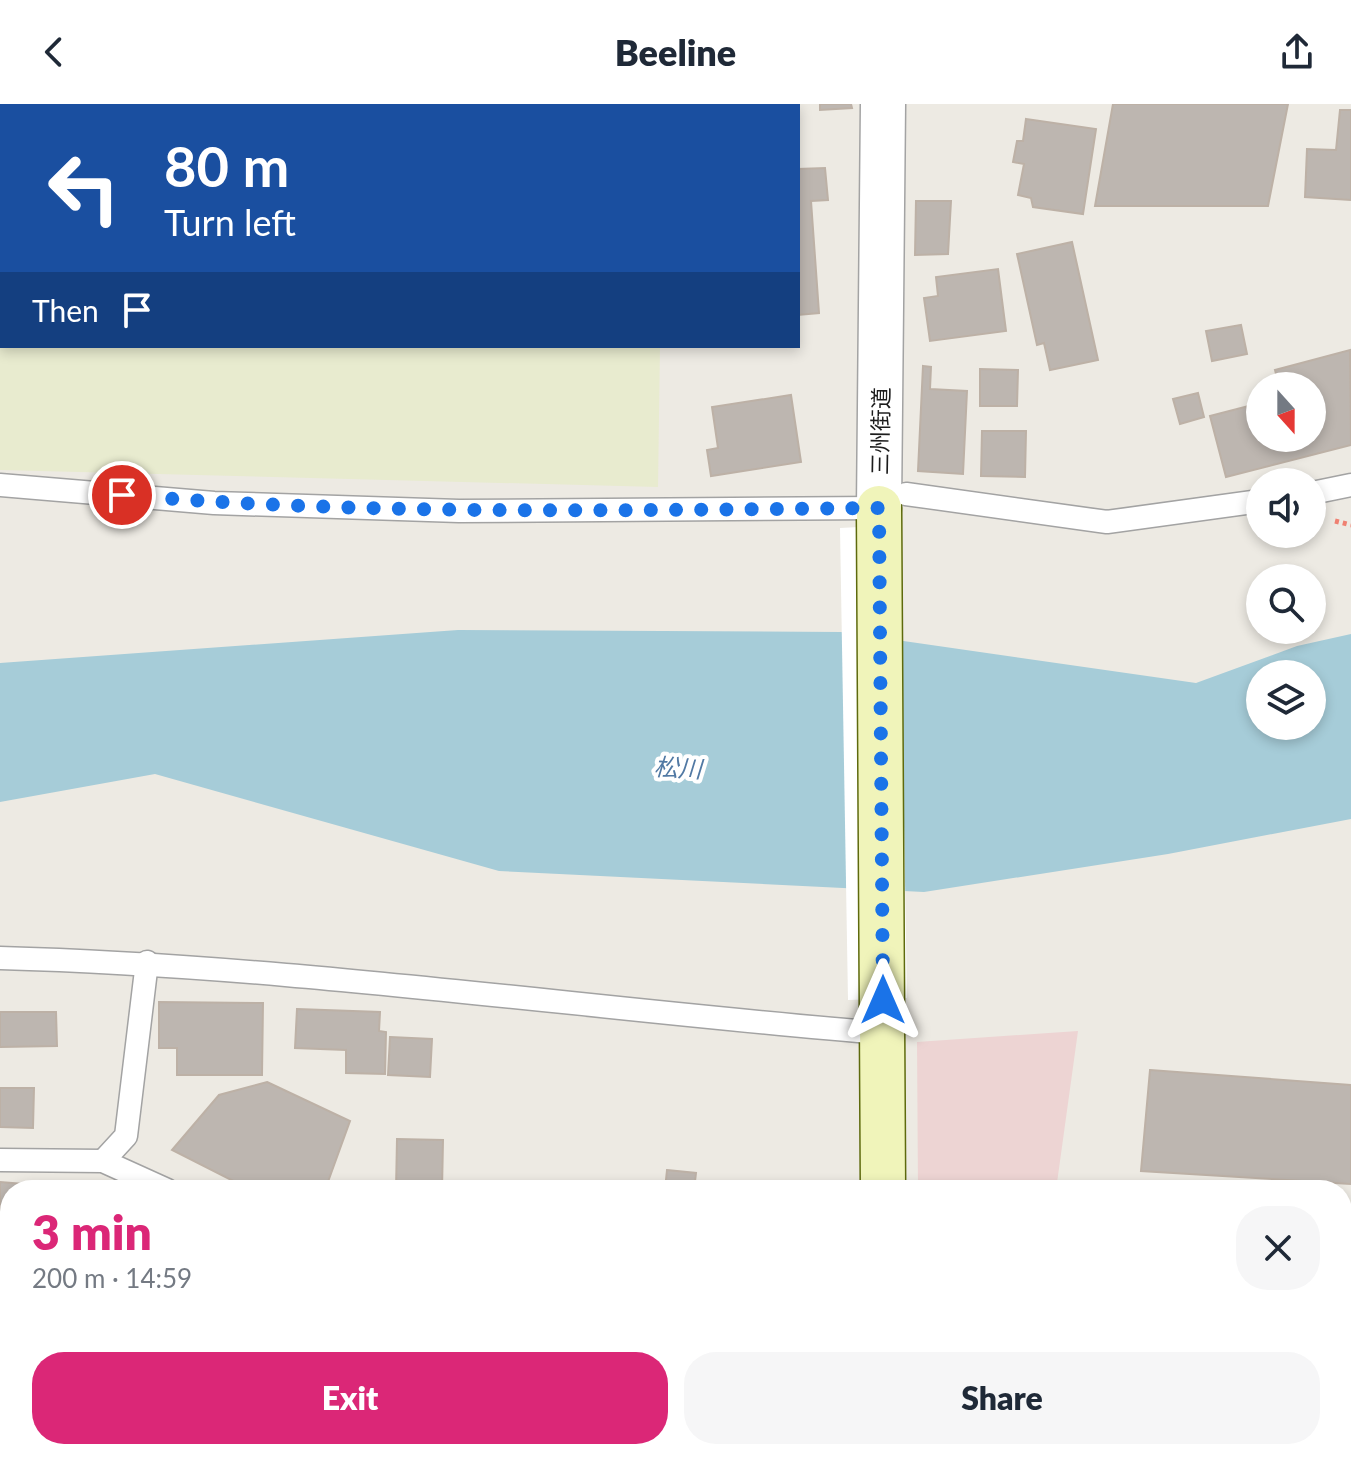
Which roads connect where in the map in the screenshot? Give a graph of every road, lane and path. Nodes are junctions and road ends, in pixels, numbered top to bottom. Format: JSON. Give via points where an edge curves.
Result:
{"nodes":[{"id":1,"x":883,"y":104,"type":"edge"},
{"id":2,"x":0,"y":485,"type":"edge"},
{"id":3,"x":1351,"y":485,"type":"edge"},
{"id":4,"x":1326,"y":490,"type":"edge"},
{"id":5,"x":1246,"y":503,"type":"edge"},
{"id":6,"x":888,"y":509,"type":"junction"},
{"id":7,"x":0,"y":958,"type":"edge"},
{"id":8,"x":147,"y":962,"type":"junction"},
{"id":9,"x":882,"y":1017,"type":"junction"},
{"id":10,"x":0,"y":1160,"type":"edge"},
{"id":11,"x":103,"y":1161,"type":"junction"},
{"id":12,"x":145,"y":1180,"type":"edge"},
{"id":13,"x":883,"y":1180,"type":"edge"}],
"edges":[{"from":1,"to":6,"type":"street","name":"三州街道"},
{"from":2,"to":6,"type":"lane","via":[[214,503],[459,511]]},
{"from":3,"to":4,"type":"lane"},
{"from":5,"to":6,"type":"lane","via":[[1107,522]]},
{"from":6,"to":9,"type":"street","name":"三州街道"},
{"from":7,"to":8,"type":"lane"},
{"from":8,"to":9,"type":"lane","via":[[687,1018]]},
{"from":8,"to":11,"type":"lane","via":[[126,1136]]},
{"from":9,"to":13,"type":"street","name":"三州街道"},
{"from":10,"to":11,"type":"lane"},
{"from":11,"to":12,"type":"lane"}]}
